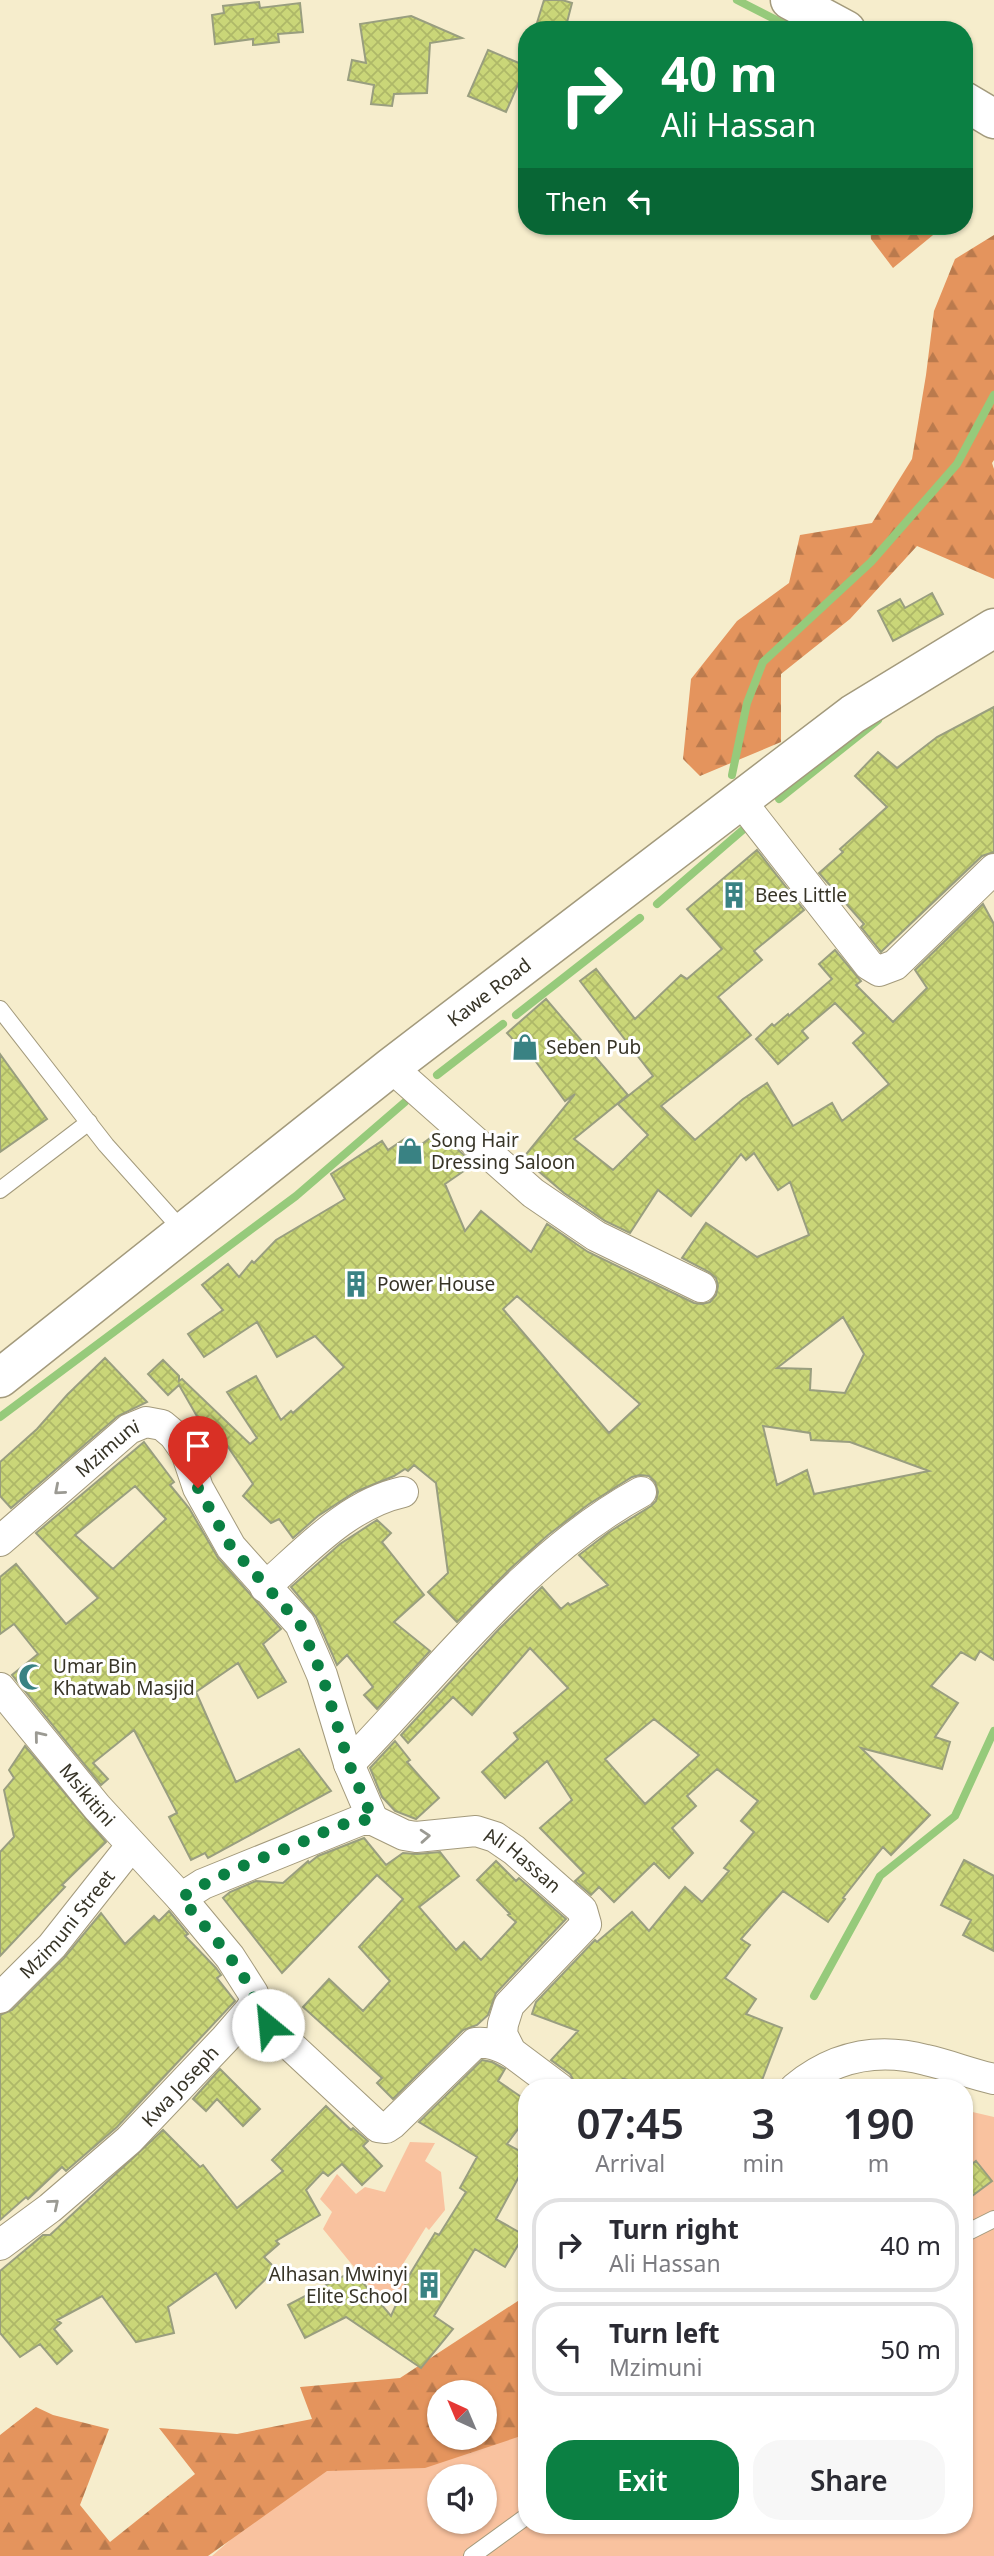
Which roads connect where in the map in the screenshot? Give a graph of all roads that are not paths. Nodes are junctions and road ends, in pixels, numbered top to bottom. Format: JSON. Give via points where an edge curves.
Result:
{"nodes":[{"id":1,"x":790,"y":0,"type":"edge"},
{"id":2,"x":829,"y":21,"type":"edge"},
{"id":3,"x":973,"y":106,"type":"edge"},
{"id":4,"x":994,"y":119,"type":"edge"},
{"id":5,"x":994,"y":628,"type":"edge"},
{"id":6,"x":740,"y":800,"type":"junction"},
{"id":7,"x":994,"y":869,"type":"edge"},
{"id":8,"x":0,"y":1009,"type":"edge"},
{"id":9,"x":391,"y":1067,"type":"junction"},
{"id":10,"x":89,"y":1122,"type":"junction"},
{"id":11,"x":0,"y":1190,"type":"edge"},
{"id":12,"x":183,"y":1231,"type":"junction"},
{"id":13,"x":701,"y":1287,"type":"dead end"},
{"id":14,"x":0,"y":1378,"type":"edge"},
{"id":15,"x":403,"y":1492,"type":"dead end"},
{"id":16,"x":640,"y":1492,"type":"dead end"},
{"id":17,"x":0,"y":1541,"type":"edge"},
{"id":18,"x":265,"y":1587,"type":"junction"},
{"id":19,"x":0,"y":1688,"type":"edge"},
{"id":20,"x":349,"y":1764,"type":"junction"},
{"id":21,"x":373,"y":1820,"type":"junction"},
{"id":22,"x":131,"y":1846,"type":"junction"},
{"id":23,"x":181,"y":1898,"type":"junction"},
{"id":24,"x":0,"y":1998,"type":"edge"},
{"id":25,"x":251,"y":2010,"type":"junction"},
{"id":26,"x":511,"y":2052,"type":"junction"},
{"id":27,"x":547,"y":2079,"type":"edge"},
{"id":28,"x":805,"y":2079,"type":"edge"},
{"id":29,"x":994,"y":2079,"type":"edge"},
{"id":30,"x":994,"y":2219,"type":"edge"},
{"id":31,"x":973,"y":2230,"type":"edge"},
{"id":32,"x":0,"y":2245,"type":"edge"},
{"id":33,"x":518,"y":2523,"type":"edge"},
{"id":34,"x":472,"y":2556,"type":"edge"}],
"edges":[{"from":1,"to":2,"type":"main road"},
{"from":3,"to":4,"type":"main road"},
{"from":5,"to":6,"type":"main road","name":"Kawe Road","via":[[852,714]]},
{"from":6,"to":7,"type":"street","via":[[874,970],[895,965]]},
{"from":6,"to":9,"type":"main road","name":"Kawe Road"},
{"from":8,"to":10,"type":"lane"},
{"from":9,"to":12,"type":"main road","name":"Kawe Road"},
{"from":9,"to":13,"type":"street","via":[[533,1193],[596,1236]]},
{"from":10,"to":11,"type":"lane"},
{"from":10,"to":12,"type":"lane"},
{"from":12,"to":14,"type":"main road","name":"Kawe Road"},
{"from":15,"to":18,"type":"street","via":[[359,1509]]},
{"from":16,"to":20,"type":"street","via":[[582,1530],[515,1588]]},
{"from":18,"to":17,"type":"street","name":"Mzimuni","one_way":true,"via":[[219,1528],[174,1435],[162,1425],[146,1422],[129,1429]]},
{"from":18,"to":20,"type":"street","name":"Mzimuni","via":[[308,1639]]},
{"from":22,"to":19,"type":"street","name":"Msikitini","one_way":true},
{"from":20,"to":21,"type":"street","name":"Mzimuni"},
{"from":21,"to":23,"type":"street","via":[[351,1822]]},
{"from":21,"to":26,"type":"street","name":"Ali Hassan","one_way":true,"via":[[416,1837],[476,1831],[495,1837],[582,1910],[586,1924],[509,2005],[502,2034]]},
{"from":22,"to":23,"type":"street","name":"Msikitini"},
{"from":22,"to":24,"type":"street","name":"Mzimuni Street","via":[[52,1946]]},
{"from":23,"to":25,"type":"street","via":[[245,1981],[255,2001]]},
{"from":25,"to":26,"type":"street","via":[[378,2127],[392,2124],[475,2043],[498,2044]]},
{"from":32,"to":25,"type":"street","name":"Kwa Joseph","one_way":true,"via":[[129,2140]]},
{"from":26,"to":27,"type":"street"},
{"from":28,"to":29,"type":"street","via":[[850,2057],[891,2054]]},
{"from":30,"to":31,"type":"lane"},
{"from":33,"to":34,"type":"lane"}]}
